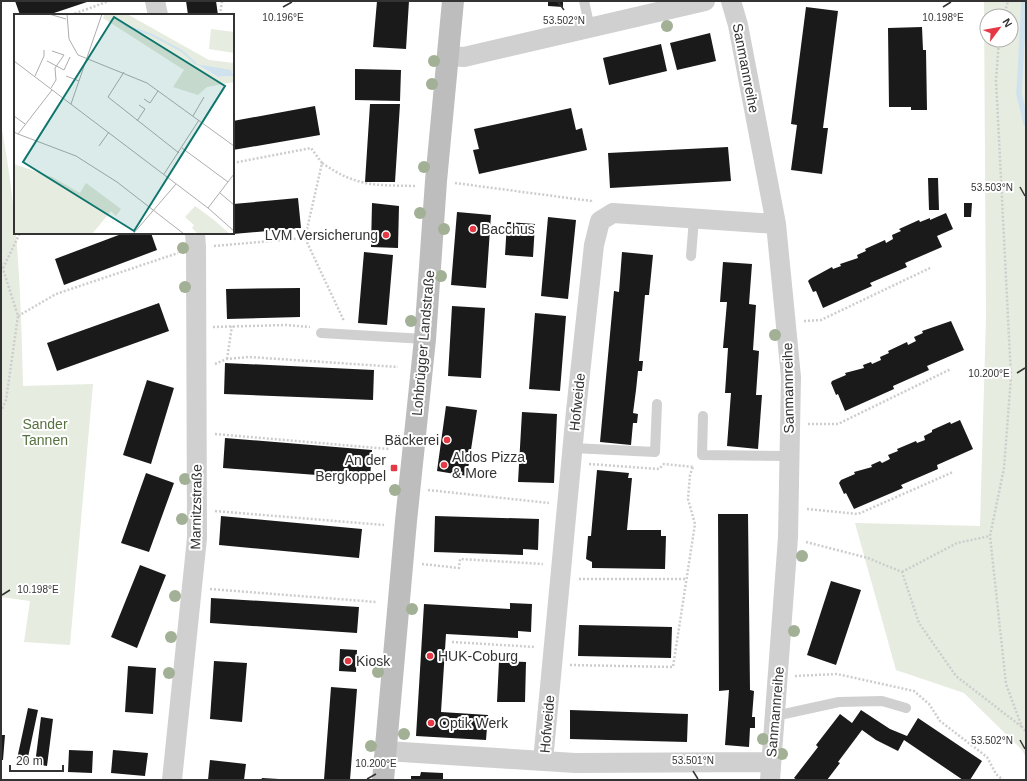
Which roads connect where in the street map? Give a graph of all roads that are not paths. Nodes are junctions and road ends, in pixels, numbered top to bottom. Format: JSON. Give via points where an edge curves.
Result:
{"nodes":[{"id":1,"x":155,"y":1,"type":"edge"},
{"id":2,"x":453,"y":1,"type":"edge"},
{"id":3,"x":584,"y":1,"type":"edge"},
{"id":4,"x":705,"y":1,"type":"edge"},
{"id":5,"x":731,"y":1,"type":"edge"},
{"id":6,"x":158,"y":14,"type":"edge"},
{"id":7,"x":590,"y":28,"type":"junction"},
{"id":8,"x":448,"y":56,"type":"junction"},
{"id":9,"x":694,"y":219,"type":"junction"},
{"id":10,"x":776,"y":224,"type":"junction"},
{"id":11,"x":195,"y":234,"type":"edge"},
{"id":12,"x":691,"y":256,"type":"dead end"},
{"id":13,"x":321,"y":333,"type":"road end"},
{"id":14,"x":425,"y":339,"type":"junction"},
{"id":15,"x":657,"y":404,"type":"dead end"},
{"id":16,"x":703,"y":416,"type":"dead end"},
{"id":17,"x":572,"y":456,"type":"junction"},
{"id":18,"x":789,"y":456,"type":"junction"},
{"id":19,"x":906,"y":708,"type":"dead end"},
{"id":20,"x":775,"y":716,"type":"junction"},
{"id":21,"x":386,"y":751,"type":"junction"},
{"id":22,"x":543,"y":761,"type":"junction"},
{"id":23,"x":770,"y":771,"type":"edge"},
{"id":24,"x":574,"y":772,"type":"edge"},
{"id":25,"x":172,"y":780,"type":"edge"},
{"id":26,"x":383,"y":780,"type":"edge"}],
"edges":[{"from":1,"to":6,"type":"street"},
{"from":2,"to":8,"type":"street","name":"Lohbrügger Landstraße"},
{"from":3,"to":7,"type":"lane"},
{"from":4,"to":7,"type":"street"},
{"from":5,"to":10,"type":"street","name":"Sanmannreihe","via":[[738,25]]},
{"from":7,"to":8,"type":"street","via":[[464,57]]},
{"from":8,"to":14,"type":"street","name":"Lohbrügger Landstraße"},
{"from":9,"to":10,"type":"street"},
{"from":9,"to":12,"type":"lane"},
{"from":9,"to":17,"type":"street","name":"Hofweide","via":[[613,213],[600,221],[594,245]]},
{"from":10,"to":18,"type":"street","name":"Sanmannreihe","via":[[791,377]]},
{"from":11,"to":25,"type":"street","name":"Marnitzstraße","via":[[197,538]]},
{"from":13,"to":14,"type":"lane"},
{"from":14,"to":21,"type":"street","name":"Lohbrügger Landstraße"},
{"from":15,"to":17,"type":"lane","via":[[655,452]]},
{"from":16,"to":18,"type":"lane","via":[[702,455]]},
{"from":17,"to":22,"type":"street","name":"Hofweide"},
{"from":18,"to":20,"type":"street","name":"Sanmannreihe","via":[[788,537]]},
{"from":19,"to":20,"type":"lane","via":[[882,701],[839,702]]},
{"from":20,"to":23,"type":"street","name":"Sanmannreihe"},
{"from":21,"to":22,"type":"street"},
{"from":21,"to":26,"type":"street","name":"Lohbrügger Landstraße"},
{"from":22,"to":24,"type":"street"},
{"from":23,"to":24,"type":"street"}]}
